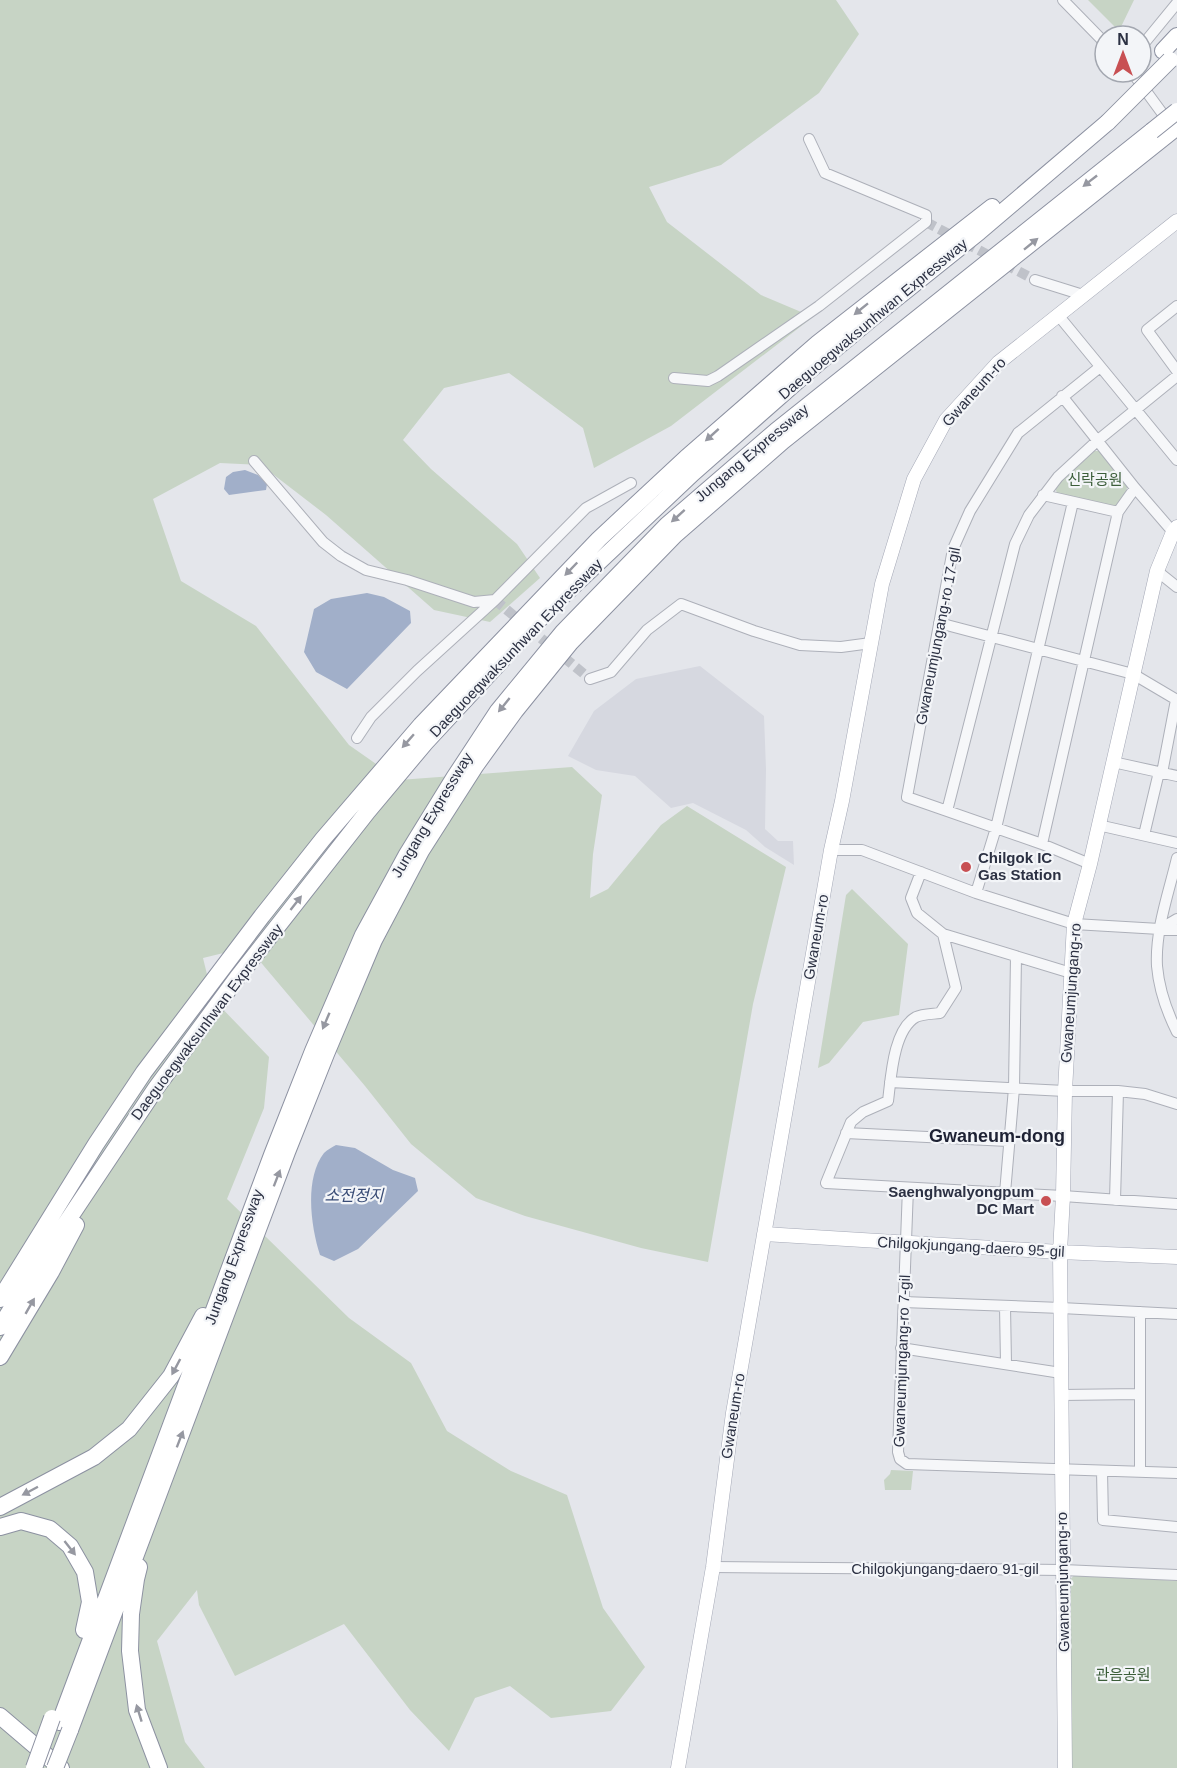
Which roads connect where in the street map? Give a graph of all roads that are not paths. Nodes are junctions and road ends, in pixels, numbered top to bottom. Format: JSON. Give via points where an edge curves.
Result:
{"nodes":[{"id":1,"x":1063,"y":0,"type":"edge"},
{"id":2,"x":1177,"y":3,"type":"edge"},
{"id":3,"x":1093,"y":31,"type":"edge"},
{"id":4,"x":1153,"y":32,"type":"edge"},
{"id":5,"x":1177,"y":36,"type":"edge"},
{"id":6,"x":1170,"y":54,"type":"edge"},
{"id":7,"x":1141,"y":84,"type":"edge"},
{"id":8,"x":1177,"y":111,"type":"edge"},
{"id":9,"x":1105,"y":117,"type":"junction"},
{"id":10,"x":1177,"y":127,"type":"edge"},
{"id":11,"x":1156,"y":136,"type":"junction"},
{"id":12,"x":809,"y":139,"type":"dead end"},
{"id":13,"x":1177,"y":221,"type":"edge"},
{"id":14,"x":1035,"y":280,"type":"tunnel mouth"},
{"id":15,"x":1083,"y":295,"type":"junction"},
{"id":16,"x":1177,"y":306,"type":"edge"},
{"id":17,"x":1058,"y":315,"type":"junction"},
{"id":18,"x":1100,"y":367,"type":"junction"},
{"id":19,"x":1177,"y":371,"type":"edge"},
{"id":20,"x":1177,"y":376,"type":"edge"},
{"id":21,"x":674,"y":378,"type":"dead end"},
{"id":22,"x":1062,"y":396,"type":"junction"},
{"id":23,"x":1136,"y":411,"type":"junction"},
{"id":24,"x":1097,"y":441,"type":"junction"},
{"id":25,"x":1177,"y":460,"type":"edge"},
{"id":26,"x":254,"y":461,"type":"dead end"},
{"id":27,"x":631,"y":483,"type":"dead end"},
{"id":28,"x":1135,"y":488,"type":"junction"},
{"id":29,"x":1043,"y":495,"type":"junction"},
{"id":30,"x":1073,"y":502,"type":"junction"},
{"id":31,"x":1118,"y":512,"type":"junction"},
{"id":32,"x":1175,"y":530,"type":"edge"},
{"id":33,"x":1157,"y":571,"type":"junction"},
{"id":34,"x":1177,"y":587,"type":"edge"},
{"id":35,"x":495,"y":600,"type":"junction"},
{"id":36,"x":939,"y":623,"type":"junction"},
{"id":37,"x":992,"y":636,"type":"junction"},
{"id":38,"x":871,"y":643,"type":"junction"},
{"id":39,"x":1038,"y":648,"type":"junction"},
{"id":40,"x":1084,"y":661,"type":"junction"},
{"id":41,"x":1133,"y":675,"type":"junction"},
{"id":42,"x":590,"y":679,"type":"dead end"},
{"id":43,"x":1177,"y":700,"type":"edge"},
{"id":44,"x":357,"y":738,"type":"dead end"},
{"id":45,"x":1113,"y":762,"type":"junction"},
{"id":46,"x":1161,"y":772,"type":"junction"},
{"id":47,"x":1177,"y":776,"type":"edge"},
{"id":48,"x":947,"y":811,"type":"junction"},
{"id":49,"x":1098,"y":825,"type":"junction"},
{"id":50,"x":996,"y":828,"type":"junction"},
{"id":51,"x":1144,"y":836,"type":"junction"},
{"id":52,"x":1177,"y":843,"type":"edge"},
{"id":53,"x":1042,"y":844,"type":"junction"},
{"id":54,"x":831,"y":850,"type":"junction"},
{"id":55,"x":1177,"y":858,"type":"edge"},
{"id":56,"x":1090,"y":864,"type":"junction"},
{"id":57,"x":921,"y":872,"type":"junction"},
{"id":58,"x":976,"y":893,"type":"junction"},
{"id":59,"x":1177,"y":919,"type":"edge"},
{"id":60,"x":1074,"y":924,"type":"junction"},
{"id":61,"x":1160,"y":930,"type":"junction"},
{"id":62,"x":1177,"y":930,"type":"edge"},
{"id":63,"x":943,"y":934,"type":"junction"},
{"id":64,"x":1016,"y":956,"type":"junction"},
{"id":65,"x":1071,"y":973,"type":"junction"},
{"id":66,"x":1177,"y":1032,"type":"edge"},
{"id":67,"x":890,"y":1082,"type":"junction"},
{"id":68,"x":1014,"y":1088,"type":"junction"},
{"id":69,"x":1065,"y":1091,"type":"junction"},
{"id":70,"x":1118,"y":1091,"type":"junction"},
{"id":71,"x":1177,"y":1104,"type":"edge"},
{"id":72,"x":117,"y":1112,"type":"junction"},
{"id":73,"x":846,"y":1133,"type":"junction"},
{"id":74,"x":1008,"y":1141,"type":"junction"},
{"id":75,"x":116,"y":1147,"type":"junction"},
{"id":76,"x":908,"y":1188,"type":"junction"},
{"id":77,"x":1005,"y":1193,"type":"junction"},
{"id":78,"x":1064,"y":1196,"type":"junction"},
{"id":79,"x":1115,"y":1200,"type":"junction"},
{"id":80,"x":1177,"y":1204,"type":"edge"},
{"id":81,"x":764,"y":1234,"type":"junction"},
{"id":82,"x":906,"y":1243,"type":"junction"},
{"id":83,"x":1060,"y":1252,"type":"junction"},
{"id":84,"x":1177,"y":1257,"type":"edge"},
{"id":85,"x":233,"y":1260,"type":"junction"},
{"id":86,"x":0,"y":1281,"type":"edge"},
{"id":87,"x":0,"y":1299,"type":"edge"},
{"id":88,"x":903,"y":1302,"type":"junction"},
{"id":89,"x":1005,"y":1306,"type":"junction"},
{"id":90,"x":1061,"y":1308,"type":"junction"},
{"id":91,"x":1140,"y":1312,"type":"junction"},
{"id":92,"x":1177,"y":1314,"type":"edge"},
{"id":93,"x":0,"y":1327,"type":"edge"},
{"id":94,"x":901,"y":1348,"type":"junction"},
{"id":95,"x":0,"y":1357,"type":"edge"},
{"id":96,"x":1006,"y":1364,"type":"junction"},
{"id":97,"x":1061,"y":1373,"type":"junction"},
{"id":98,"x":1140,"y":1394,"type":"junction"},
{"id":99,"x":1062,"y":1395,"type":"junction"},
{"id":100,"x":1061,"y":1469,"type":"junction"},
{"id":101,"x":1102,"y":1470,"type":"junction"},
{"id":102,"x":1140,"y":1472,"type":"junction"},
{"id":103,"x":1177,"y":1473,"type":"edge"},
{"id":104,"x":166,"y":1474,"type":"junction"},
{"id":105,"x":0,"y":1507,"type":"edge"},
{"id":106,"x":0,"y":1527,"type":"edge"},
{"id":107,"x":1177,"y":1527,"type":"edge"},
{"id":108,"x":712,"y":1567,"type":"junction"},
{"id":109,"x":1063,"y":1570,"type":"junction"},
{"id":110,"x":1177,"y":1575,"type":"edge"},
{"id":111,"x":0,"y":1716,"type":"edge"},
{"id":112,"x":61,"y":1723,"type":"junction"},
{"id":113,"x":0,"y":1727,"type":"edge"},
{"id":114,"x":34,"y":1768,"type":"edge"},
{"id":115,"x":44,"y":1768,"type":"edge"},
{"id":116,"x":55,"y":1768,"type":"edge"},
{"id":117,"x":61,"y":1768,"type":"edge"},
{"id":118,"x":159,"y":1768,"type":"edge"},
{"id":119,"x":678,"y":1768,"type":"edge"},
{"id":120,"x":1065,"y":1768,"type":"edge"}],
"edges":[{"from":1,"to":3,"type":"street"},
{"from":2,"to":4,"type":"street"},
{"from":5,"to":6,"type":"highway","name":"Daeguoegwaksunhwan Expressway"},
{"from":6,"to":9,"type":"highway","name":"Daeguoegwaksunhwan Expressway"},
{"from":7,"to":10,"type":"street"},
{"from":8,"to":11,"type":"highway","name":"Jungang Expressway","bridge":true},
{"from":9,"to":72,"type":"highway","name":"Daeguoegwaksunhwan Expressway","one_way":true,"via":[[865,305],[747,404],[599,540],[421,725],[338,822],[269,907]]},
{"from":75,"to":9,"type":"highway","name":"Daeguoegwaksunhwan Expressway","one_way":true,"via":[[237,978],[368,811],[424,742],[549,609],[760,413],[1019,199]]},
{"from":10,"to":11,"type":"highway","name":"Jungang Expressway"},
{"from":11,"to":85,"type":"highway","name":"Jungang Expressway","one_way":true,"via":[[721,477],[667,525],[563,632],[498,711],[406,856],[363,935],[313,1051]]},
{"from":104,"to":11,"type":"highway","name":"Jungang Expressway","one_way":true,"via":[[287,1152],[374,940],[421,851],[508,720],[570,643],[675,535],[783,441]]},
{"from":12,"to":21,"type":"street","via":[[825,173],[926,215],[926,222],[819,306],[718,376],[708,381]]},
{"from":13,"to":15,"type":"main road","name":"Gwaneum-ro"},
{"from":14,"to":15,"type":"street"},
{"from":15,"to":17,"type":"main road","name":"Gwaneum-ro"},
{"from":16,"to":19,"type":"street","via":[[1147,330]]},
{"from":17,"to":18,"type":"street"},
{"from":17,"to":38,"type":"main road","name":"Gwaneum-ro","via":[[998,363],[946,420],[914,478],[882,584]]},
{"from":18,"to":22,"type":"street","name":"Gwaneumjungang-ro 17-gil"},
{"from":18,"to":23,"type":"street"},
{"from":20,"to":23,"type":"street"},
{"from":22,"to":24,"type":"street"},
{"from":22,"to":36,"type":"street","name":"Gwaneumjungang-ro 17-gil","via":[[1018,434],[970,511],[953,549]]},
{"from":23,"to":24,"type":"street"},
{"from":23,"to":25,"type":"street"},
{"from":24,"to":28,"type":"street","name":"Gwaneumjungang-ro"},
{"from":24,"to":29,"type":"street"},
{"from":26,"to":35,"type":"street","via":[[323,542],[341,556],[366,570],[474,602]]},
{"from":27,"to":35,"type":"street","via":[[586,507]]},
{"from":28,"to":31,"type":"street"},
{"from":28,"to":32,"type":"street","name":"Gwaneumjungang-ro"},
{"from":29,"to":30,"type":"street"},
{"from":29,"to":37,"type":"street","via":[[1015,544]]},
{"from":30,"to":31,"type":"street"},
{"from":30,"to":39,"type":"street"},
{"from":31,"to":40,"type":"street"},
{"from":32,"to":33,"type":"main road","name":"Gwaneumjungang-ro"},
{"from":33,"to":34,"type":"street"},
{"from":33,"to":41,"type":"main road","name":"Gwaneumjungang-ro"},
{"from":35,"to":44,"type":"street","via":[[371,717]]},
{"from":36,"to":37,"type":"street"},
{"from":36,"to":48,"type":"street","name":"Gwaneumjungang-ro 17-gil","via":[[907,797]]},
{"from":37,"to":39,"type":"street"},
{"from":37,"to":48,"type":"street"},
{"from":38,"to":42,"type":"street","via":[[841,647],[800,645],[681,604],[647,630],[611,672]]},
{"from":38,"to":54,"type":"main road","name":"Gwaneum-ro"},
{"from":39,"to":40,"type":"street"},
{"from":39,"to":50,"type":"street"},
{"from":40,"to":41,"type":"street"},
{"from":40,"to":53,"type":"street"},
{"from":41,"to":43,"type":"street"},
{"from":41,"to":45,"type":"main road","name":"Gwaneumjungang-ro"},
{"from":43,"to":46,"type":"street"},
{"from":45,"to":46,"type":"street"},
{"from":45,"to":49,"type":"main road","name":"Gwaneumjungang-ro"},
{"from":46,"to":47,"type":"street"},
{"from":46,"to":51,"type":"street"},
{"from":48,"to":50,"type":"street","name":"Gwaneumjungang-ro 17-gil"},
{"from":49,"to":51,"type":"street"},
{"from":49,"to":56,"type":"main road","name":"Gwaneumjungang-ro"},
{"from":50,"to":53,"type":"street","name":"Gwaneumjungang-ro 17-gil"},
{"from":50,"to":58,"type":"street"},
{"from":51,"to":52,"type":"street"},
{"from":53,"to":56,"type":"street","name":"Gwaneumjungang-ro 17-gil"},
{"from":54,"to":57,"type":"street","via":[[862,850]]},
{"from":54,"to":81,"type":"main road","name":"Gwaneum-ro"},
{"from":55,"to":61,"type":"street"},
{"from":56,"to":60,"type":"main road","name":"Gwaneumjungang-ro"},
{"from":57,"to":58,"type":"street"},
{"from":57,"to":63,"type":"street","via":[[910,898],[917,913]]},
{"from":58,"to":60,"type":"street"},
{"from":59,"to":61,"type":"street"},
{"from":60,"to":61,"type":"street"},
{"from":60,"to":65,"type":"main road","name":"Gwaneumjungang-ro"},
{"from":61,"to":62,"type":"street"},
{"from":61,"to":66,"type":"street","via":[[1159,982]]},
{"from":63,"to":64,"type":"street"},
{"from":63,"to":67,"type":"street","via":[[956,988],[940,1013],[918,1016],[910,1022],[898,1040]]},
{"from":64,"to":65,"type":"street"},
{"from":64,"to":68,"type":"street"},
{"from":65,"to":69,"type":"main road","name":"Gwaneumjungang-ro"},
{"from":67,"to":68,"type":"street"},
{"from":67,"to":73,"type":"street","via":[[888,1101],[862,1112]]},
{"from":68,"to":69,"type":"street"},
{"from":68,"to":74,"type":"street"},
{"from":69,"to":70,"type":"street"},
{"from":69,"to":78,"type":"main road","name":"Gwaneumjungang-ro"},
{"from":70,"to":71,"type":"street"},
{"from":70,"to":79,"type":"street"},
{"from":72,"to":86,"type":"highway","via":[[80,1158]]},
{"from":72,"to":87,"type":"highway","name":"Daeguoegwaksunhwan Expressway"},
{"from":73,"to":74,"type":"street"},
{"from":73,"to":76,"type":"street","via":[[826,1184]]},
{"from":74,"to":77,"type":"street"},
{"from":75,"to":93,"type":"highway","name":"Daeguoegwaksunhwan Expressway"},
{"from":95,"to":75,"type":"highway","one_way":true,"via":[[51,1272]]},
{"from":76,"to":77,"type":"street"},
{"from":76,"to":82,"type":"street","name":"Gwaneumjungang-ro 7-gil"},
{"from":77,"to":78,"type":"street"},
{"from":78,"to":79,"type":"street"},
{"from":78,"to":83,"type":"main road","name":"Gwaneumjungang-ro"},
{"from":79,"to":80,"type":"street"},
{"from":81,"to":82,"type":"main road","name":"Chilgokjungang-daero 95-gil"},
{"from":81,"to":108,"type":"main road","name":"Gwaneum-ro","via":[[733,1413]]},
{"from":82,"to":83,"type":"main road","name":"Chilgokjungang-daero 95-gil"},
{"from":82,"to":88,"type":"street","name":"Gwaneumjungang-ro 7-gil"},
{"from":83,"to":84,"type":"main road","name":"Chilgokjungang-daero 95-gil"},
{"from":83,"to":90,"type":"main road","name":"Gwaneumjungang-ro"},
{"from":85,"to":105,"type":"highway","one_way":true,"via":[[171,1376],[129,1429],[94,1457]]},
{"from":85,"to":112,"type":"highway","name":"Jungang Expressway"},
{"from":88,"to":89,"type":"street"},
{"from":88,"to":94,"type":"street","name":"Gwaneumjungang-ro 7-gil"},
{"from":89,"to":90,"type":"street"},
{"from":89,"to":96,"type":"street"},
{"from":90,"to":91,"type":"street"},
{"from":90,"to":97,"type":"main road","name":"Gwaneumjungang-ro"},
{"from":91,"to":92,"type":"street"},
{"from":91,"to":98,"type":"street"},
{"from":94,"to":96,"type":"street"},
{"from":94,"to":100,"type":"street","name":"Gwaneumjungang-ro 7-gil","via":[[900,1459],[907,1464]]},
{"from":96,"to":97,"type":"street"},
{"from":97,"to":99,"type":"main road","name":"Gwaneumjungang-ro"},
{"from":98,"to":99,"type":"street"},
{"from":98,"to":102,"type":"street"},
{"from":99,"to":100,"type":"main road","name":"Gwaneumjungang-ro"},
{"from":100,"to":101,"type":"street"},
{"from":100,"to":109,"type":"main road","name":"Gwaneumjungang-ro"},
{"from":101,"to":102,"type":"street"},
{"from":101,"to":107,"type":"street","via":[[1103,1520]]},
{"from":102,"to":103,"type":"street"},
{"from":104,"to":112,"type":"highway","name":"Jungang Expressway"},
{"from":118,"to":104,"type":"highway","one_way":true,"via":[[137,1710],[130,1651],[136,1579]]},
{"from":106,"to":112,"type":"highway","one_way":true,"via":[[21,1521],[50,1529],[70,1546],[85,1572],[90,1602]]},
{"from":108,"to":109,"type":"street","name":"Chilgokjungang-daero 91-gil"},
{"from":108,"to":119,"type":"main road","name":"Gwaneum-ro"},
{"from":109,"to":110,"type":"street","name":"Chilgokjungang-daero 91-gil"},
{"from":109,"to":120,"type":"main road","name":"Gwaneumjungang-ro"},
{"from":111,"to":117,"type":"highway"},
{"from":112,"to":114,"type":"highway","bridge":true},
{"from":112,"to":115,"type":"highway","name":"Jungang Expressway"},
{"from":112,"to":116,"type":"highway","name":"Jungang Expressway","bridge":true},
{"from":113,"to":115,"type":"highway"}]}
